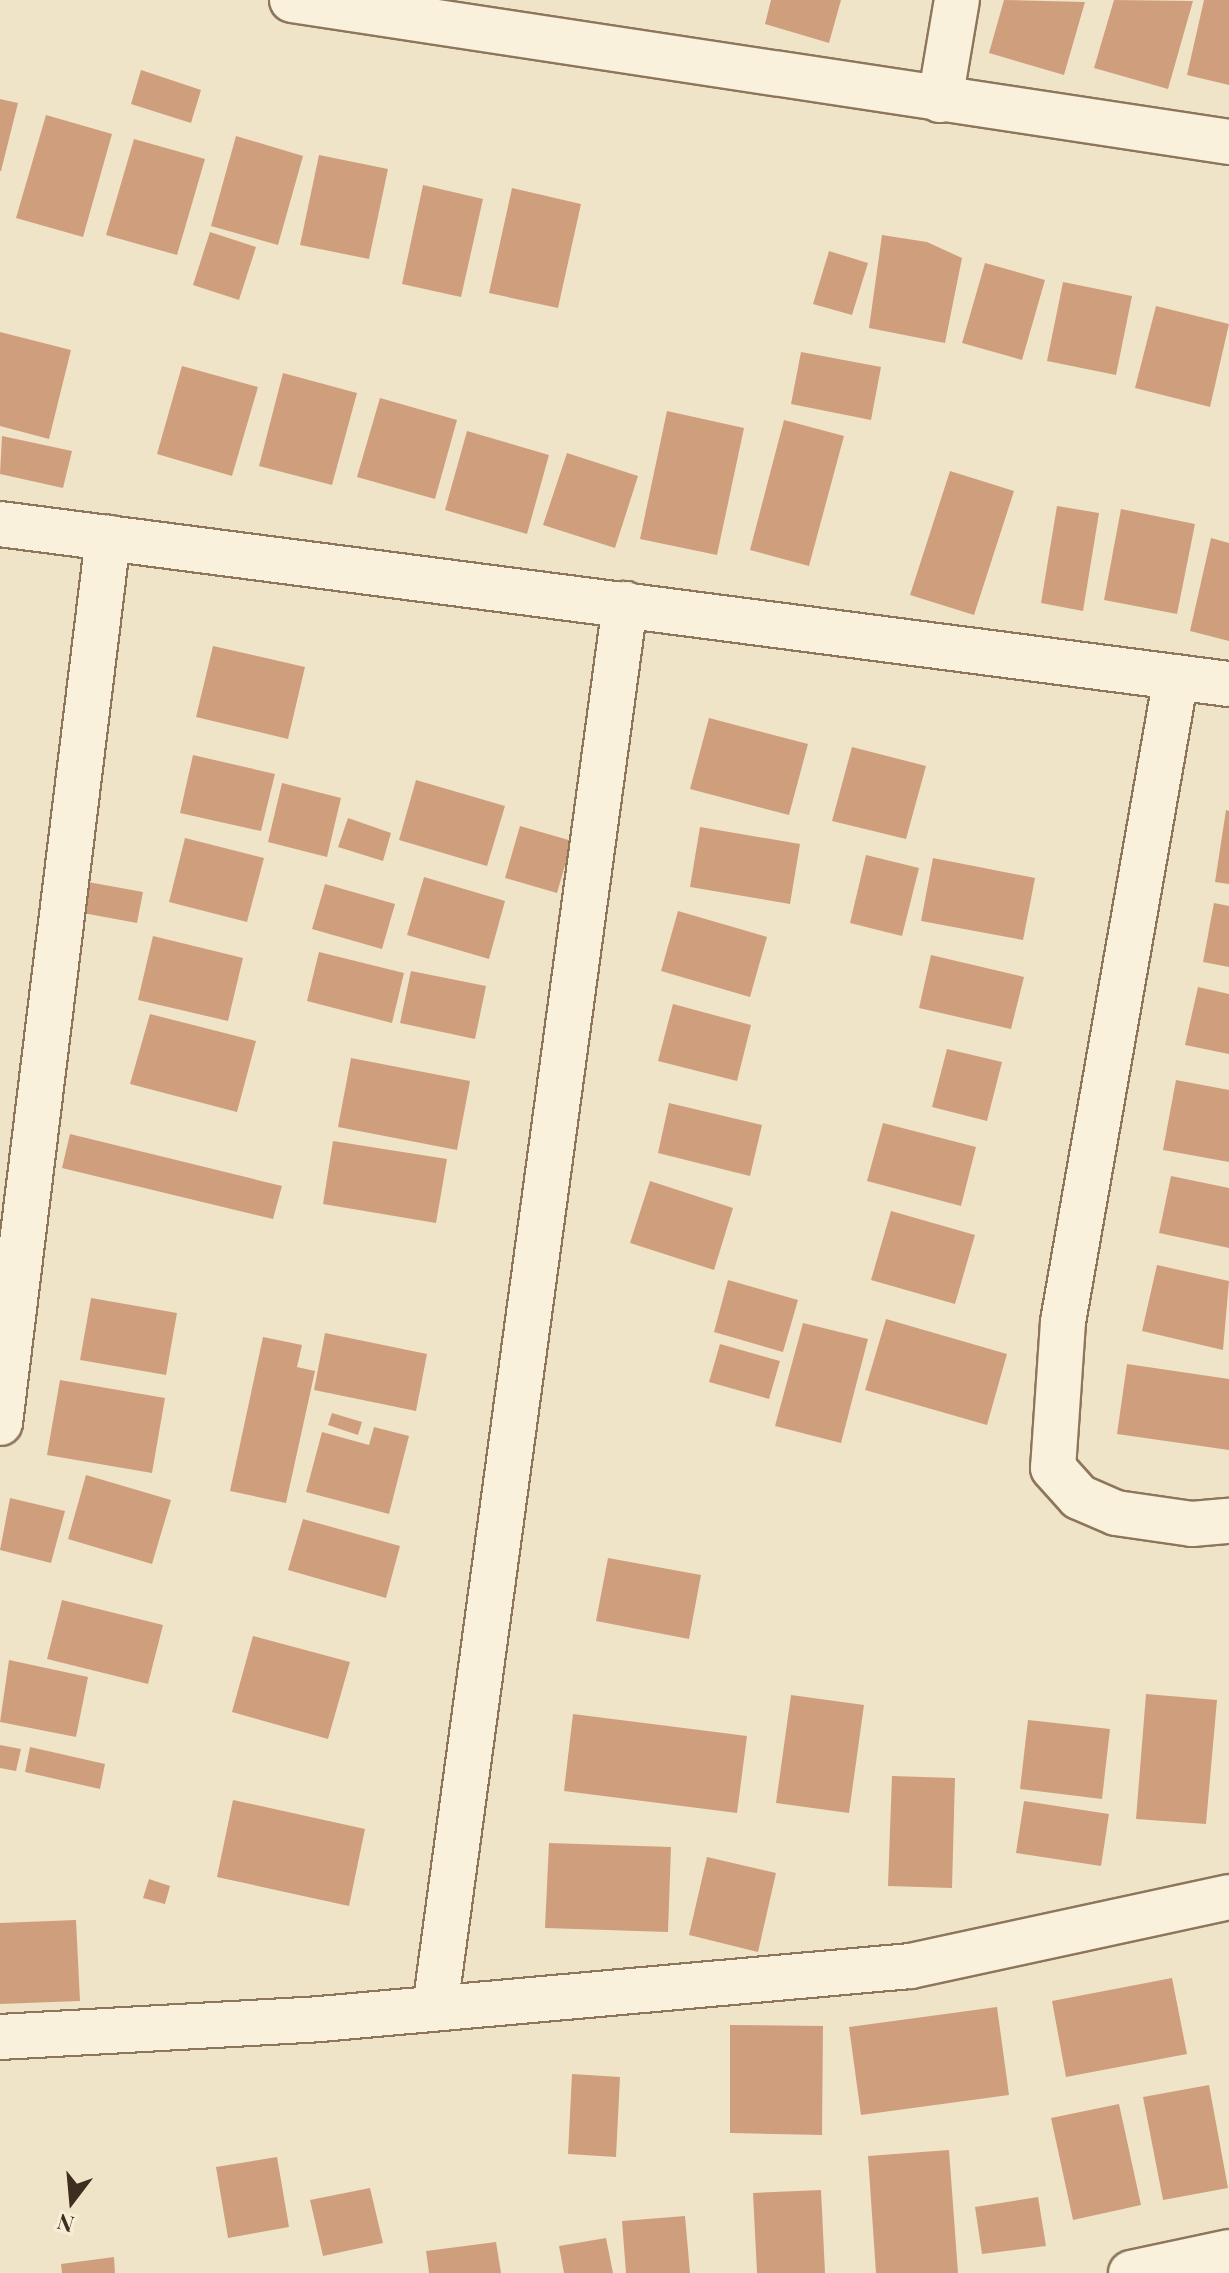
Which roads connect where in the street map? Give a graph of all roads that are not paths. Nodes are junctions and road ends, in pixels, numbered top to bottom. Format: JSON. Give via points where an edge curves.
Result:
{"nodes":[{"id":1,"x":292,"y":0,"type":"edge"},
{"id":2,"x":957,"y":0,"type":"edge"},
{"id":3,"x":940,"y":100,"type":"junction"},
{"id":4,"x":1229,"y":142,"type":"edge"},
{"id":5,"x":0,"y":524,"type":"edge"},
{"id":6,"x":108,"y":538,"type":"junction"},
{"id":7,"x":625,"y":604,"type":"junction"},
{"id":8,"x":1176,"y":677,"type":"junction"},
{"id":9,"x":1229,"y":684,"type":"edge"},
{"id":10,"x":0,"y":1423,"type":"edge"},
{"id":11,"x":1229,"y":1521,"type":"edge"},
{"id":12,"x":1229,"y":1897,"type":"edge"},
{"id":13,"x":435,"y":2008,"type":"junction"},
{"id":14,"x":0,"y":2037,"type":"edge"},
{"id":15,"x":1229,"y":2252,"type":"edge"},
{"id":16,"x":1131,"y":2273,"type":"edge"}],
"edges":[{"from":1,"to":3,"type":"street"},
{"from":2,"to":3,"type":"street"},
{"from":3,"to":4,"type":"street"},
{"from":5,"to":6,"type":"street"},
{"from":6,"to":7,"type":"street"},
{"from":6,"to":10,"type":"street"},
{"from":7,"to":8,"type":"street"},
{"from":7,"to":13,"type":"street"},
{"from":8,"to":9,"type":"street"},
{"from":8,"to":11,"type":"street","via":[[1063,1322],[1053,1468],[1079,1497],[1116,1513],[1192,1524]]},
{"from":12,"to":13,"type":"street","via":[[910,1966]]},
{"from":13,"to":14,"type":"street"},
{"from":15,"to":16,"type":"street"}]}
